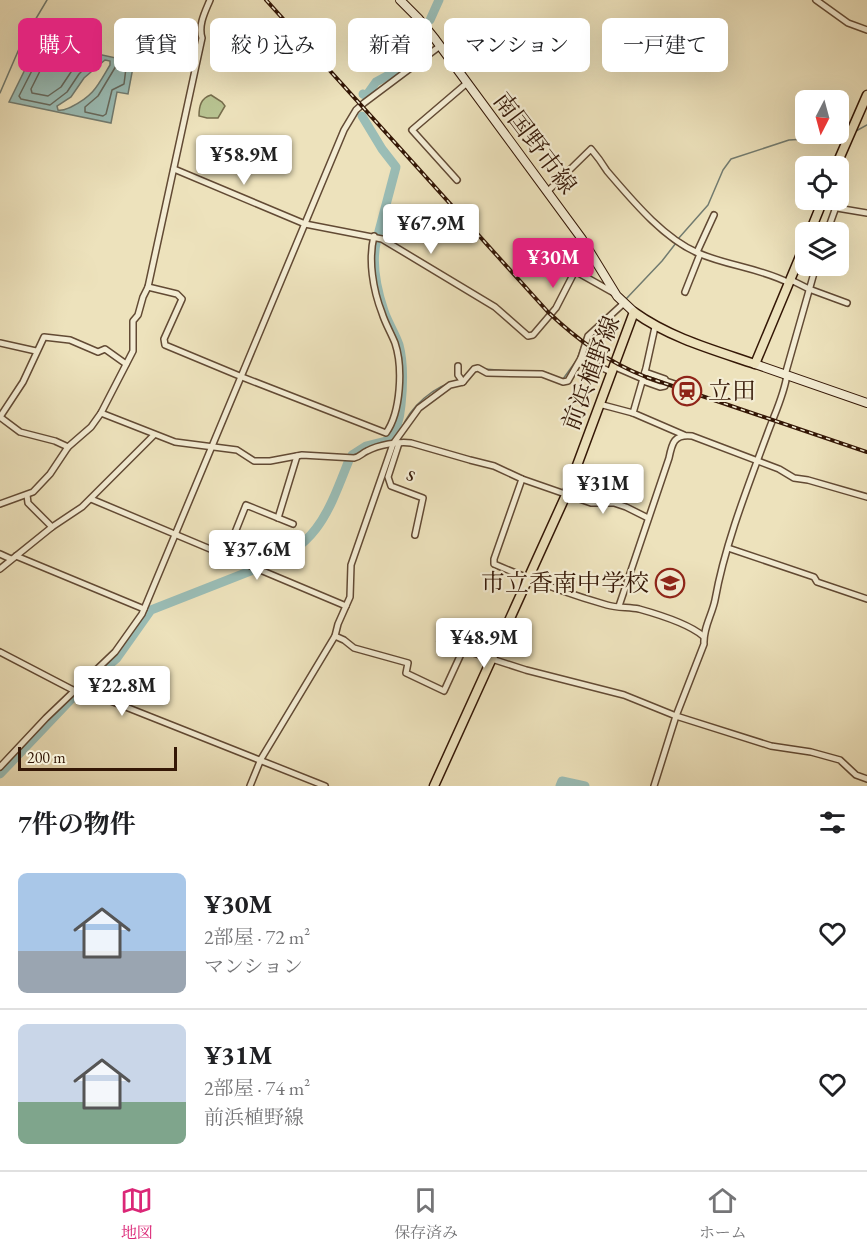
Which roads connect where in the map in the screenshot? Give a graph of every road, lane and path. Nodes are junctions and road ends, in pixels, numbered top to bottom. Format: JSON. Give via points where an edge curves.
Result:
{"nodes":[{"id":1,"x":210,"y":0,"type":"edge"},
{"id":2,"x":400,"y":0,"type":"edge"},
{"id":3,"x":816,"y":0,"type":"edge"},
{"id":4,"x":867,"y":30,"type":"edge"},
{"id":5,"x":440,"y":46,"type":"junction"},
{"id":6,"x":467,"y":83,"type":"junction"},
{"id":7,"x":867,"y":95,"type":"edge"},
{"id":8,"x":840,"y":156,"type":"edge"},
{"id":9,"x":174,"y":169,"type":"junction"},
{"id":10,"x":457,"y":180,"type":"dead end"},
{"id":11,"x":547,"y":192,"type":"junction"},
{"id":12,"x":849,"y":210,"type":"edge"},
{"id":13,"x":867,"y":213,"type":"edge"},
{"id":14,"x":714,"y":215,"type":"dead end"},
{"id":15,"x":305,"y":224,"type":"junction"},
{"id":16,"x":374,"y":236,"type":"junction"},
{"id":17,"x":582,"y":239,"type":"junction"},
{"id":18,"x":698,"y":253,"type":"junction"},
{"id":19,"x":795,"y":269,"type":"edge"},
{"id":20,"x":576,"y":272,"type":"junction"},
{"id":21,"x":813,"y":276,"type":"edge"},
{"id":22,"x":790,"y":281,"type":"junction"},
{"id":23,"x":148,"y":287,"type":"junction"},
{"id":24,"x":808,"y":289,"type":"junction"},
{"id":25,"x":686,"y":292,"type":"dead end"},
{"id":26,"x":615,"y":293,"type":"junction"},
{"id":27,"x":624,"y":303,"type":"junction"},
{"id":28,"x":847,"y":303,"type":"dead end"},
{"id":29,"x":633,"y":312,"type":"junction"},
{"id":30,"x":655,"y":327,"type":"junction"},
{"id":31,"x":0,"y":343,"type":"edge"},
{"id":32,"x":36,"y":351,"type":"junction"},
{"id":33,"x":581,"y":358,"type":"junction"},
{"id":34,"x":126,"y":364,"type":"junction"},
{"id":35,"x":755,"y":364,"type":"junction"},
{"id":36,"x":458,"y":366,"type":"dead end"},
{"id":37,"x":612,"y":369,"type":"junction"},
{"id":38,"x":645,"y":372,"type":"junction"},
{"id":39,"x":786,"y":375,"type":"junction"},
{"id":40,"x":242,"y":377,"type":"junction"},
{"id":41,"x":643,"y":380,"type":"junction"},
{"id":42,"x":666,"y":381,"type":"junction"},
{"id":43,"x":463,"y":382,"type":"junction"},
{"id":44,"x":687,"y":388,"type":"dead end"},
{"id":45,"x":867,"y":403,"type":"edge"},
{"id":46,"x":599,"y":404,"type":"junction"},
{"id":47,"x":101,"y":413,"type":"junction"},
{"id":48,"x":633,"y":413,"type":"junction"},
{"id":49,"x":0,"y":417,"type":"edge"},
{"id":50,"x":387,"y":433,"type":"junction"},
{"id":51,"x":154,"y":435,"type":"junction"},
{"id":52,"x":686,"y":435,"type":"junction"},
{"id":53,"x":394,"y":444,"type":"junction"},
{"id":54,"x":68,"y":447,"type":"junction"},
{"id":55,"x":213,"y":448,"type":"junction"},
{"id":56,"x":297,"y":456,"type":"junction"},
{"id":57,"x":758,"y":462,"type":"junction"},
{"id":58,"x":522,"y":479,"type":"junction"},
{"id":59,"x":27,"y":495,"type":"junction"},
{"id":60,"x":566,"y":495,"type":"junction"},
{"id":61,"x":867,"y":497,"type":"edge"},
{"id":62,"x":90,"y":499,"type":"junction"},
{"id":63,"x":0,"y":504,"type":"edge"},
{"id":64,"x":278,"y":518,"type":"junction"},
{"id":65,"x":648,"y":518,"type":"junction"},
{"id":66,"x":293,"y":524,"type":"dead end"},
{"id":67,"x":52,"y":527,"type":"junction"},
{"id":68,"x":415,"y":535,"type":"dead end"},
{"id":69,"x":175,"y":536,"type":"junction"},
{"id":70,"x":728,"y":548,"type":"junction"},
{"id":71,"x":0,"y":554,"type":"edge"},
{"id":72,"x":226,"y":555,"type":"junction"},
{"id":73,"x":13,"y":558,"type":"junction"},
{"id":74,"x":0,"y":569,"type":"edge"},
{"id":75,"x":528,"y":579,"type":"junction"},
{"id":76,"x":867,"y":599,"type":"edge"},
{"id":77,"x":346,"y":606,"type":"junction"},
{"id":78,"x":618,"y":606,"type":"junction"},
{"id":79,"x":144,"y":609,"type":"junction"},
{"id":80,"x":335,"y":636,"type":"junction"},
{"id":81,"x":703,"y":636,"type":"junction"},
{"id":82,"x":440,"y":641,"type":"dead end"},
{"id":83,"x":464,"y":651,"type":"junction"},
{"id":84,"x":0,"y":652,"type":"edge"},
{"id":85,"x":492,"y":660,"type":"junction"},
{"id":86,"x":79,"y":689,"type":"junction"},
{"id":87,"x":676,"y":716,"type":"junction"},
{"id":88,"x":261,"y":759,"type":"junction"},
{"id":89,"x":0,"y":767,"type":"edge"},
{"id":90,"x":867,"y":779,"type":"edge"},
{"id":91,"x":250,"y":786,"type":"edge"},
{"id":92,"x":326,"y":786,"type":"edge"},
{"id":93,"x":434,"y":786,"type":"edge"},
{"id":94,"x":654,"y":786,"type":"edge"}],
"edges":[{"from":1,"to":9,"type":"street","via":[[200,31],[202,38]]},
{"from":2,"to":5,"type":"main road","name":"南国野市線"},
{"from":3,"to":4,"type":"street","via":[[849,23]]},
{"from":5,"to":6,"type":"main road","name":"南国野市線"},
{"from":5,"to":15,"type":"street","via":[[356,111],[344,130]]},
{"from":6,"to":10,"type":"street","via":[[412,130]]},
{"from":6,"to":11,"type":"main road","name":"南国野市線"},
{"from":7,"to":8,"type":"main road"},
{"from":9,"to":15,"type":"street"},
{"from":9,"to":23,"type":"street"},
{"from":11,"to":17,"type":"main road","name":"南国野市線"},
{"from":11,"to":18,"type":"street","via":[[591,149],[673,240]]},
{"from":12,"to":13,"type":"street"},
{"from":14,"to":18,"type":"street"},
{"from":15,"to":16,"type":"street"},
{"from":15,"to":40,"type":"street"},
{"from":16,"to":20,"type":"street","via":[[495,307],[528,336],[556,308]]},
{"from":16,"to":50,"type":"street","via":[[370,253],[377,297],[395,345],[398,371],[396,408]]},
{"from":17,"to":20,"type":"street"},
{"from":17,"to":26,"type":"main road","name":"南国野市線"},
{"from":18,"to":22,"type":"street"},
{"from":18,"to":25,"type":"street"},
{"from":19,"to":22,"type":"main road"},
{"from":20,"to":26,"type":"street"},
{"from":21,"to":24,"type":"street"},
{"from":22,"to":24,"type":"street"},
{"from":22,"to":35,"type":"main road"},
{"from":23,"to":34,"type":"street","via":[[133,321],[133,351]]},
{"from":23,"to":40,"type":"street","via":[[177,294],[182,299],[164,339],[165,345]]},
{"from":24,"to":28,"type":"street"},
{"from":24,"to":39,"type":"street"},
{"from":26,"to":27,"type":"main road","name":"南国野市線"},
{"from":27,"to":29,"type":"main road","name":"南国野市線"},
{"from":27,"to":33,"type":"street","via":[[588,336]]},
{"from":29,"to":30,"type":"main road","name":"前浜植野線"},
{"from":29,"to":37,"type":"main road","name":"前浜植野線"},
{"from":30,"to":35,"type":"main road","name":"前浜植野線"},
{"from":30,"to":38,"type":"street"},
{"from":31,"to":32,"type":"street"},
{"from":32,"to":34,"type":"street","via":[[44,337],[70,340],[98,352],[105,349]]},
{"from":32,"to":49,"type":"street","via":[[24,382]]},
{"from":33,"to":37,"type":"street"},
{"from":33,"to":43,"type":"street","via":[[568,381],[542,374],[487,373],[478,368]]},
{"from":34,"to":47,"type":"street"},
{"from":35,"to":39,"type":"main road"},
{"from":36,"to":43,"type":"street"},
{"from":37,"to":41,"type":"street"},
{"from":37,"to":46,"type":"main road","name":"前浜植野線"},
{"from":38,"to":41,"type":"street"},
{"from":38,"to":42,"type":"street"},
{"from":39,"to":45,"type":"main road"},
{"from":39,"to":57,"type":"street"},
{"from":40,"to":50,"type":"street"},
{"from":40,"to":55,"type":"street"},
{"from":41,"to":42,"type":"street","via":[[663,387]]},
{"from":41,"to":48,"type":"street"},
{"from":42,"to":44,"type":"street"},
{"from":43,"to":53,"type":"street","via":[[450,385],[419,408]]},
{"from":46,"to":48,"type":"street"},
{"from":46,"to":60,"type":"main road","name":"前浜植野線"},
{"from":47,"to":51,"type":"street"},
{"from":47,"to":54,"type":"street"},
{"from":48,"to":52,"type":"street"},
{"from":49,"to":54,"type":"street","via":[[20,432]]},
{"from":50,"to":53,"type":"street"},
{"from":51,"to":55,"type":"street"},
{"from":51,"to":62,"type":"street"},
{"from":52,"to":57,"type":"street"},
{"from":52,"to":65,"type":"street","via":[[674,441]]},
{"from":53,"to":56,"type":"street","via":[[354,458]]},
{"from":53,"to":58,"type":"street","via":[[411,443],[483,462]]},
{"from":53,"to":68,"type":"street","name":"s","via":[[388,477],[392,486],[423,498]]},
{"from":53,"to":77,"type":"street","via":[[351,565]]},
{"from":54,"to":59,"type":"street","via":[[50,474]]},
{"from":55,"to":56,"type":"street","via":[[237,450],[256,462]]},
{"from":55,"to":69,"type":"street"},
{"from":56,"to":64,"type":"street"},
{"from":57,"to":61,"type":"street","via":[[794,478]]},
{"from":57,"to":70,"type":"street"},
{"from":58,"to":60,"type":"street"},
{"from":58,"to":75,"type":"street","via":[[494,564]]},
{"from":59,"to":63,"type":"street"},
{"from":59,"to":67,"type":"street","via":[[28,503]]},
{"from":60,"to":65,"type":"street","via":[[591,503],[614,503]]},
{"from":60,"to":75,"type":"main road","name":"前浜植野線"},
{"from":62,"to":67,"type":"street"},
{"from":62,"to":69,"type":"street"},
{"from":64,"to":66,"type":"street"},
{"from":64,"to":72,"type":"street","via":[[246,505]]},
{"from":65,"to":78,"type":"street"},
{"from":67,"to":73,"type":"street"},
{"from":69,"to":72,"type":"street"},
{"from":69,"to":79,"type":"street"},
{"from":70,"to":76,"type":"street"},
{"from":70,"to":81,"type":"street"},
{"from":71,"to":73,"type":"street"},
{"from":72,"to":77,"type":"street"},
{"from":73,"to":74,"type":"street"},
{"from":73,"to":79,"type":"street"},
{"from":75,"to":78,"type":"street"},
{"from":75,"to":85,"type":"main road","name":"前浜植野線"},
{"from":77,"to":80,"type":"street"},
{"from":78,"to":81,"type":"street","via":[[640,609]]},
{"from":79,"to":86,"type":"street","via":[[116,652]]},
{"from":80,"to":83,"type":"street","via":[[354,648],[408,663],[406,674],[444,691]]},
{"from":80,"to":88,"type":"street"},
{"from":81,"to":87,"type":"street","via":[[704,644]]},
{"from":82,"to":83,"type":"street"},
{"from":83,"to":85,"type":"street"},
{"from":84,"to":86,"type":"street"},
{"from":85,"to":87,"type":"street","via":[[624,695]]},
{"from":85,"to":93,"type":"main road","name":"前浜植野線"},
{"from":86,"to":88,"type":"street"},
{"from":86,"to":89,"type":"street"},
{"from":87,"to":90,"type":"street","via":[[771,746],[840,760],[856,775]]},
{"from":87,"to":94,"type":"street"},
{"from":88,"to":91,"type":"street"},
{"from":88,"to":92,"type":"street"}]}
